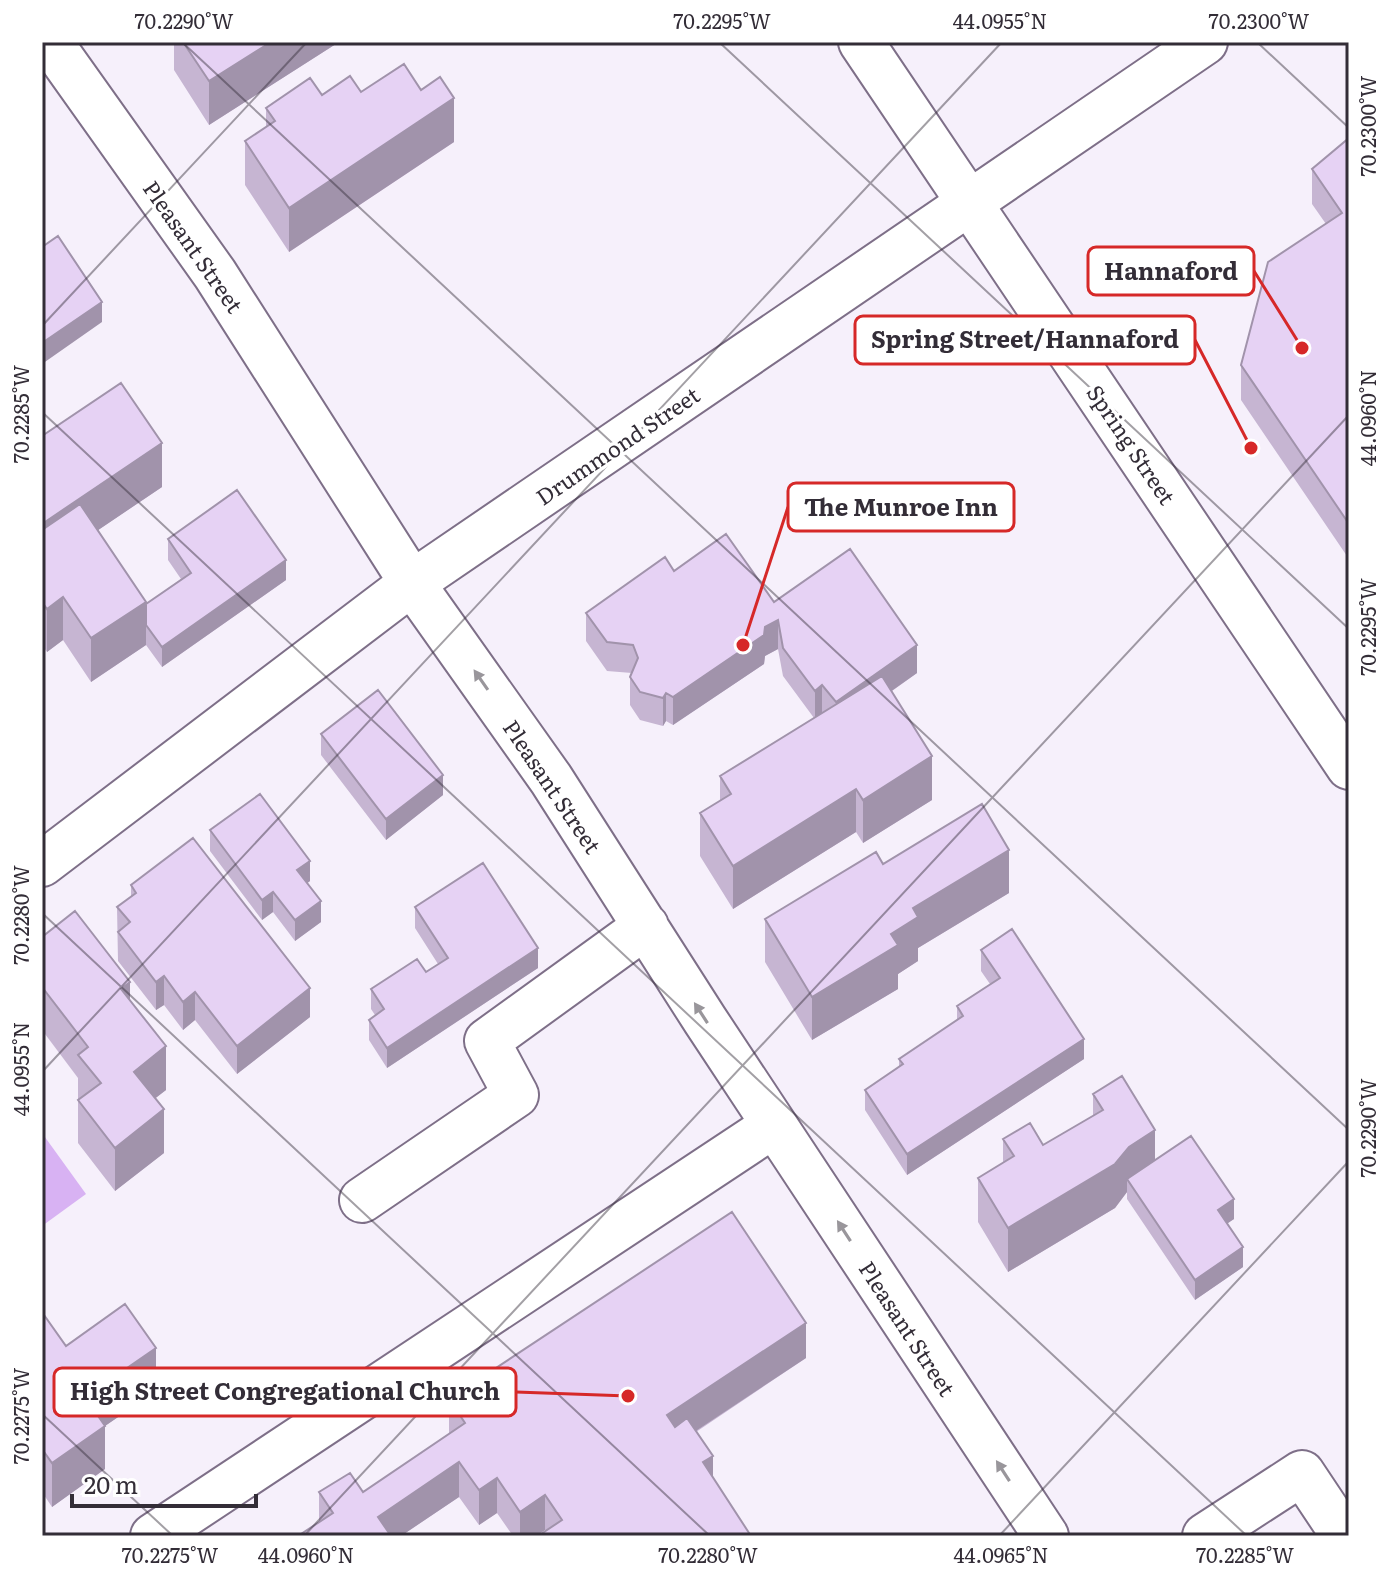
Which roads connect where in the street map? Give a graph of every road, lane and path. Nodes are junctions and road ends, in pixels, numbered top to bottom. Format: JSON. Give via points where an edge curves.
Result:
{"nodes":[{"id":1,"x":50,"y":42,"type":"edge"},
{"id":2,"x":861,"y":42,"type":"edge"},
{"id":3,"x":1205,"y":42,"type":"edge"},
{"id":4,"x":971,"y":205,"type":"junction"},
{"id":5,"x":412,"y":583,"type":"junction"},
{"id":6,"x":1349,"y":767,"type":"edge"},
{"id":7,"x":42,"y":864,"type":"edge"},
{"id":8,"x":646,"y":926,"type":"junction"},
{"id":9,"x":774,"y":1125,"type":"junction"},
{"id":10,"x":362,"y":1200,"type":"dead end"},
{"id":11,"x":153,"y":1536,"type":"edge"},
{"id":12,"x":1046,"y":1536,"type":"edge"},
{"id":13,"x":1205,"y":1536,"type":"edge"},
{"id":14,"x":1344,"y":1536,"type":"edge"}],
"edges":[{"from":1,"to":5,"type":"street","name":"Pleasant Street","via":[[215,274]]},
{"from":2,"to":4,"type":"street","name":"Spring Street"},
{"from":3,"to":4,"type":"street","name":"Drummond Street"},
{"from":4,"to":5,"type":"street","name":"Drummond Street"},
{"from":4,"to":6,"type":"street","name":"Spring Street"},
{"from":5,"to":7,"type":"street","name":"Drummond Street"},
{"from":8,"to":5,"type":"street","name":"Pleasant Street","one_way":true,"via":[[551,779]]},
{"from":9,"to":8,"type":"street","name":"Pleasant Street","one_way":true},
{"from":8,"to":10,"type":"street","via":[[487,1041],[516,1095]]},
{"from":9,"to":11,"type":"street"},
{"from":12,"to":9,"type":"street","name":"Pleasant Street","one_way":true},
{"from":13,"to":14,"type":"street","via":[[1302,1473]]}]}
